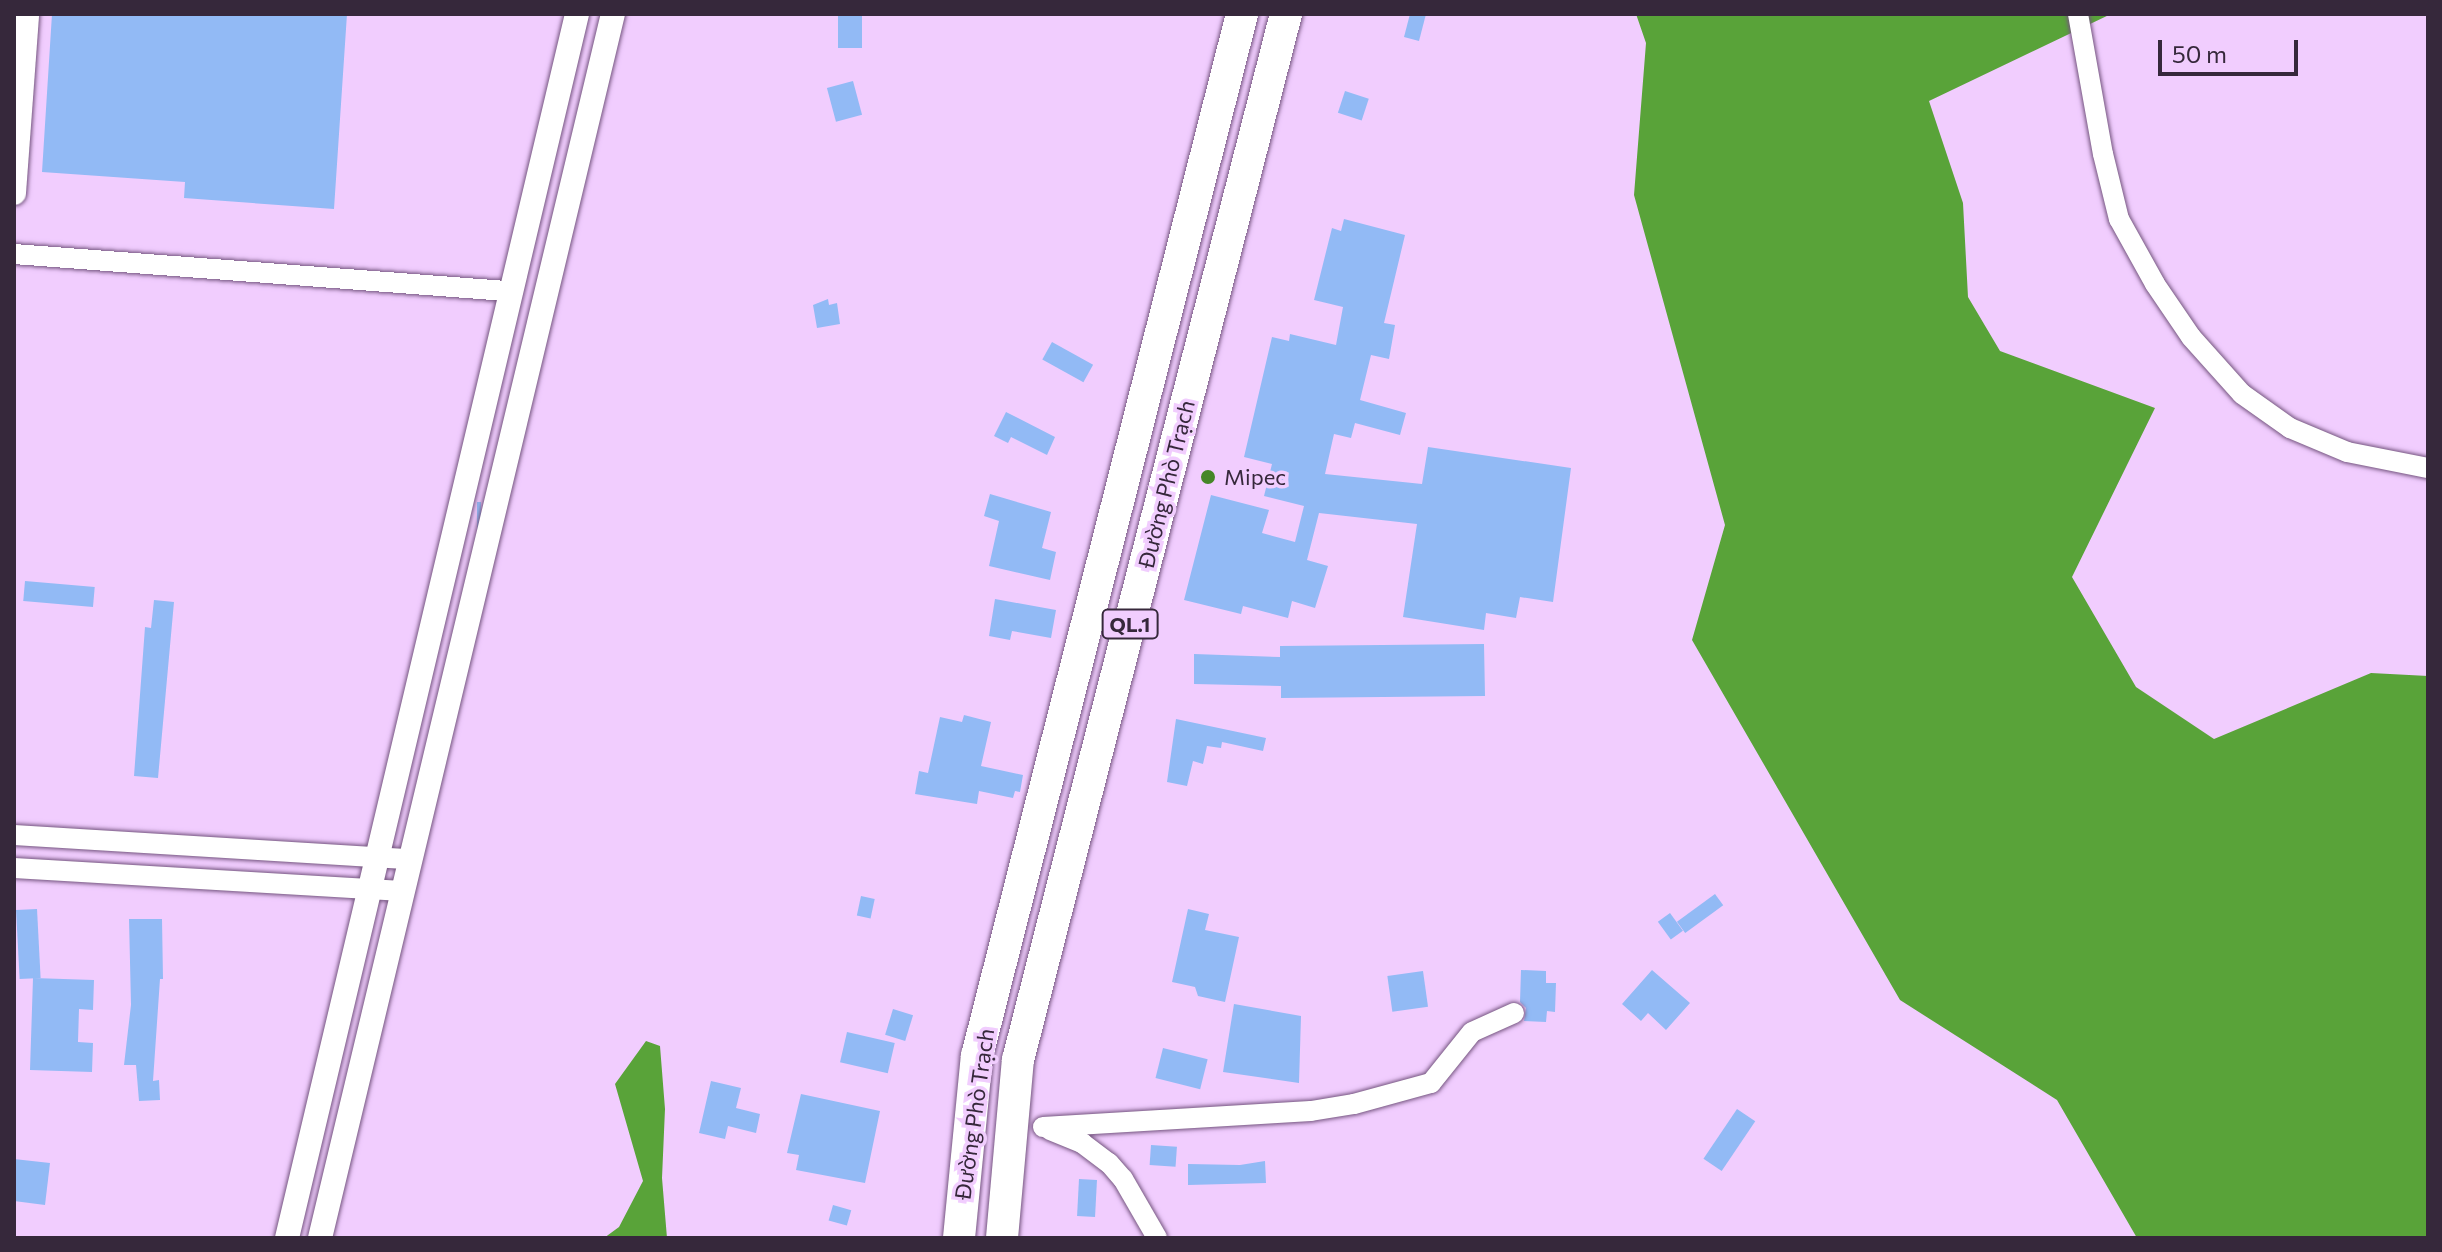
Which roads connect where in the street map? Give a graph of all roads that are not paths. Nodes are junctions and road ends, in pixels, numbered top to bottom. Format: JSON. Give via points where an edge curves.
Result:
{"nodes":[{"id":1,"x":27,"y":14,"type":"edge"},
{"id":2,"x":577,"y":14,"type":"edge"},
{"id":3,"x":613,"y":14,"type":"edge"},
{"id":4,"x":1242,"y":14,"type":"edge"},
{"id":5,"x":1286,"y":14,"type":"edge"},
{"id":6,"x":2078,"y":14,"type":"edge"},
{"id":7,"x":14,"y":193,"type":"edge"},
{"id":8,"x":14,"y":254,"type":"edge"},
{"id":9,"x":511,"y":291,"type":"junction"},
{"id":10,"x":2428,"y":468,"type":"edge"},
{"id":11,"x":14,"y":835,"type":"edge"},
{"id":12,"x":378,"y":857,"type":"junction"},
{"id":13,"x":409,"y":859,"type":"junction"},
{"id":14,"x":14,"y":868,"type":"edge"},
{"id":15,"x":370,"y":889,"type":"junction"},
{"id":16,"x":402,"y":891,"type":"junction"},
{"id":17,"x":1514,"y":1013,"type":"dead end"},
{"id":18,"x":1011,"y":1126,"type":"junction"},
{"id":19,"x":1043,"y":1127,"type":"junction"},
{"id":20,"x":287,"y":1238,"type":"edge"},
{"id":21,"x":320,"y":1238,"type":"edge"},
{"id":22,"x":959,"y":1238,"type":"edge"},
{"id":23,"x":1002,"y":1238,"type":"edge"},
{"id":24,"x":1157,"y":1238,"type":"edge"}],
"edges":[{"from":1,"to":7,"type":"street"},
{"from":2,"to":9,"type":"street"},
{"from":3,"to":13,"type":"street"},
{"from":4,"to":22,"type":"highway","name":"Đường Phò Trạch","number":"QL.1","via":[[977,1056]]},
{"from":5,"to":18,"type":"highway","name":"Đường Phò Trạch","number":"QL.1","via":[[1022,1045]]},
{"from":6,"to":10,"type":"street","via":[[2119,219],[2191,337],[2242,394],[2290,428],[2347,452]]},
{"from":8,"to":9,"type":"street"},
{"from":9,"to":12,"type":"street"},
{"from":11,"to":12,"type":"street"},
{"from":12,"to":13,"type":"street"},
{"from":12,"to":15,"type":"street"},
{"from":13,"to":16,"type":"street"},
{"from":14,"to":15,"type":"street"},
{"from":15,"to":16,"type":"street"},
{"from":15,"to":20,"type":"street"},
{"from":16,"to":21,"type":"street"},
{"from":17,"to":19,"type":"street","via":[[1472,1032],[1431,1083],[1354,1104]]},
{"from":18,"to":19,"type":"street"},
{"from":18,"to":23,"type":"highway","name":"Đường Phò Trạch","number":"QL.1"},
{"from":19,"to":24,"type":"street","via":[[1082,1143],[1109,1163]]}]}
